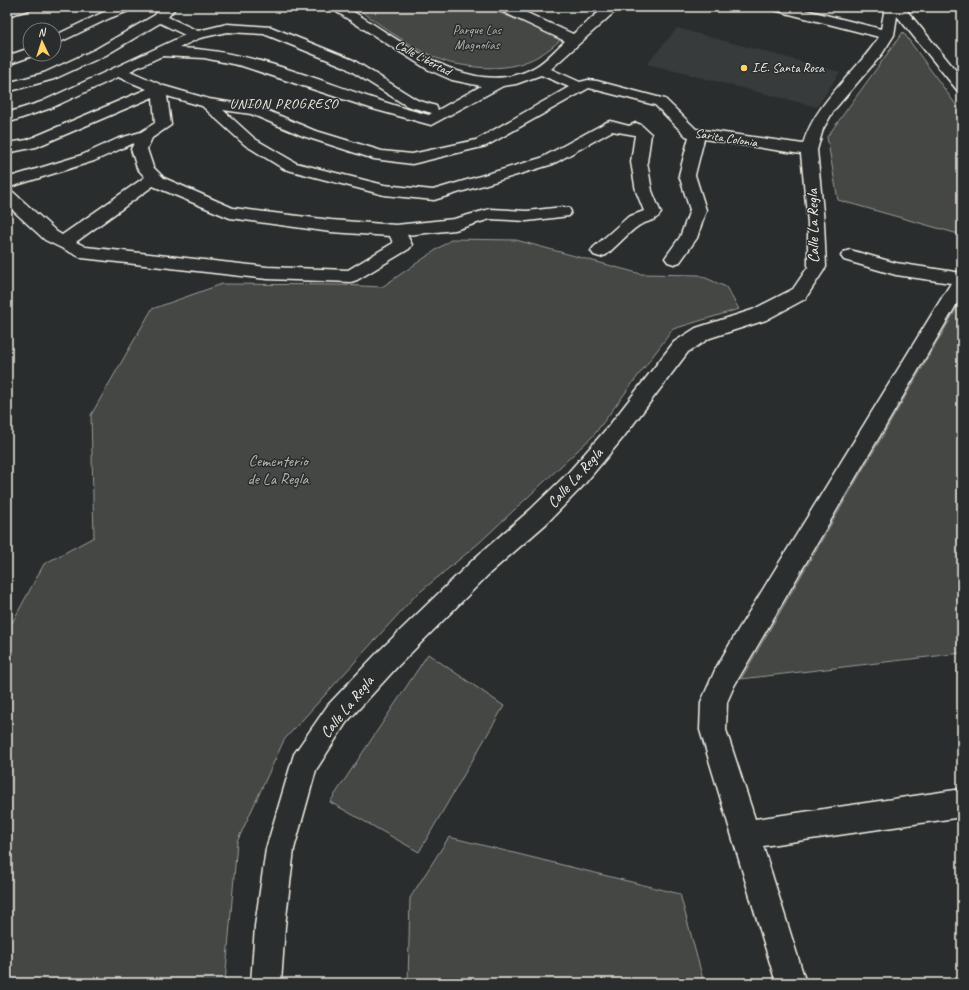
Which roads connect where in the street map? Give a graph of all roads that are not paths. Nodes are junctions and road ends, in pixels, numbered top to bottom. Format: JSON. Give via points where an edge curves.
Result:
{"nodes":[{"id":1,"x":24,"y":7,"type":"edge"},
{"id":2,"x":126,"y":7,"type":"edge"},
{"id":3,"x":336,"y":7,"type":"edge"},
{"id":4,"x":504,"y":7,"type":"edge"},
{"id":5,"x":613,"y":7,"type":"edge"},
{"id":6,"x":779,"y":7,"type":"edge"},
{"id":7,"x":892,"y":7,"type":"edge"},
{"id":8,"x":898,"y":7,"type":"edge"},
{"id":9,"x":7,"y":12,"type":"edge"},
{"id":10,"x":165,"y":13,"type":"edge"},
{"id":11,"x":196,"y":35,"type":"junction"},
{"id":12,"x":888,"y":35,"type":"junction"},
{"id":13,"x":62,"y":37,"type":"edge"},
{"id":14,"x":574,"y":40,"type":"junction"},
{"id":15,"x":158,"y":52,"type":"junction"},
{"id":16,"x":22,"y":55,"type":"edge"},
{"id":17,"x":7,"y":61,"type":"edge"},
{"id":18,"x":541,"y":70,"type":"junction"},
{"id":19,"x":120,"y":72,"type":"junction"},
{"id":20,"x":499,"y":82,"type":"junction"},
{"id":21,"x":580,"y":87,"type":"junction"},
{"id":22,"x":962,"y":87,"type":"edge"},
{"id":23,"x":7,"y":88,"type":"edge"},
{"id":24,"x":158,"y":90,"type":"junction"},
{"id":25,"x":206,"y":103,"type":"junction"},
{"id":26,"x":443,"y":113,"type":"junction"},
{"id":27,"x":7,"y":118,"type":"edge"},
{"id":28,"x":146,"y":135,"type":"junction"},
{"id":29,"x":697,"y":135,"type":"junction"},
{"id":30,"x":7,"y":148,"type":"edge"},
{"id":31,"x":809,"y":150,"type":"junction"},
{"id":32,"x":154,"y":178,"type":"junction"},
{"id":33,"x":7,"y":183,"type":"edge"},
{"id":34,"x":7,"y":196,"type":"edge"},
{"id":35,"x":563,"y":212,"type":"dead end"},
{"id":36,"x":396,"y":231,"type":"junction"},
{"id":37,"x":64,"y":242,"type":"junction"},
{"id":38,"x":600,"y":251,"type":"dead end"},
{"id":39,"x":850,"y":256,"type":"dead end"},
{"id":40,"x":674,"y":258,"type":"dead end"},
{"id":41,"x":962,"y":279,"type":"edge"},
{"id":42,"x":962,"y":803,"type":"edge"},
{"id":43,"x":745,"y":835,"type":"junction"},
{"id":44,"x":266,"y":983,"type":"edge"},
{"id":45,"x":791,"y":983,"type":"edge"}],
"edges":[{"from":1,"to":9,"type":"street"},
{"from":2,"to":13,"type":"street"},
{"from":3,"to":20,"type":"street","name":"Calle Libertad","via":[[446,74],[484,83]]},
{"from":4,"to":14,"type":"street"},
{"from":5,"to":14,"type":"street","name":"Calle Libertad"},
{"from":6,"to":12,"type":"street"},
{"from":7,"to":12,"type":"street","name":"Calle La Regla"},
{"from":8,"to":22,"type":"street"},
{"from":10,"to":11,"type":"street"},
{"from":10,"to":23,"type":"street","via":[[101,52],[49,76]]},
{"from":11,"to":15,"type":"street"},
{"from":11,"to":26,"type":"street","via":[[228,28],[266,30],[348,63],[412,103]]},
{"from":12,"to":31,"type":"street","name":"Calle La Regla","via":[[875,54],[828,108],[815,130]]},
{"from":14,"to":18,"type":"street","name":"Calle Libertad"},
{"from":15,"to":19,"type":"street"},
{"from":15,"to":26,"type":"street","via":[[218,55],[405,114],[431,120]]},
{"from":16,"to":17,"type":"street"},
{"from":18,"to":20,"type":"street","name":"Calle Libertad","via":[[510,81]]},
{"from":18,"to":21,"type":"street","name":"Sarita Colonia"},
{"from":19,"to":24,"type":"street"},
{"from":19,"to":27,"type":"street"},
{"from":20,"to":26,"type":"street"},
{"from":21,"to":25,"type":"street","via":[[481,143],[412,159],[380,156],[308,133],[254,110]]},
{"from":21,"to":29,"type":"street","name":"Sarita Colonia","via":[[596,85],[660,102],[687,131]]},
{"from":24,"to":25,"type":"street"},
{"from":24,"to":28,"type":"street","via":[[163,125]]},
{"from":24,"to":30,"type":"street","via":[[31,144]]},
{"from":25,"to":38,"type":"street","via":[[250,142],[290,166],[384,190],[434,196],[547,161],[610,126],[632,131],[636,128],[643,134],[639,162],[644,191],[653,212],[643,219],[634,221]]},
{"from":28,"to":32,"type":"street","via":[[139,149],[145,168]]},
{"from":28,"to":33,"type":"street","via":[[122,142],[88,158]]},
{"from":29,"to":31,"type":"street","name":"Sarita Colonia"},
{"from":29,"to":40,"type":"street","via":[[687,175],[698,210],[688,238]]},
{"from":31,"to":44,"type":"street","name":"Calle La Regla","via":[[818,267],[799,294],[759,315],[703,333],[681,347],[615,434],[574,481],[388,658],[337,714],[304,764],[280,849]]},
{"from":32,"to":36,"type":"street","via":[[158,182],[230,212],[331,226]]},
{"from":32,"to":37,"type":"street"},
{"from":34,"to":37,"type":"street","via":[[51,236]]},
{"from":35,"to":36,"type":"street","via":[[527,216],[490,214],[455,224]]},
{"from":36,"to":37,"type":"street","via":[[403,245],[351,276],[267,272],[82,252]]},
{"from":39,"to":41,"type":"street","via":[[896,269]]},
{"from":41,"to":43,"type":"street","via":[[747,638],[714,702],[713,730]]},
{"from":42,"to":43,"type":"street"},
{"from":43,"to":45,"type":"street"}]}
